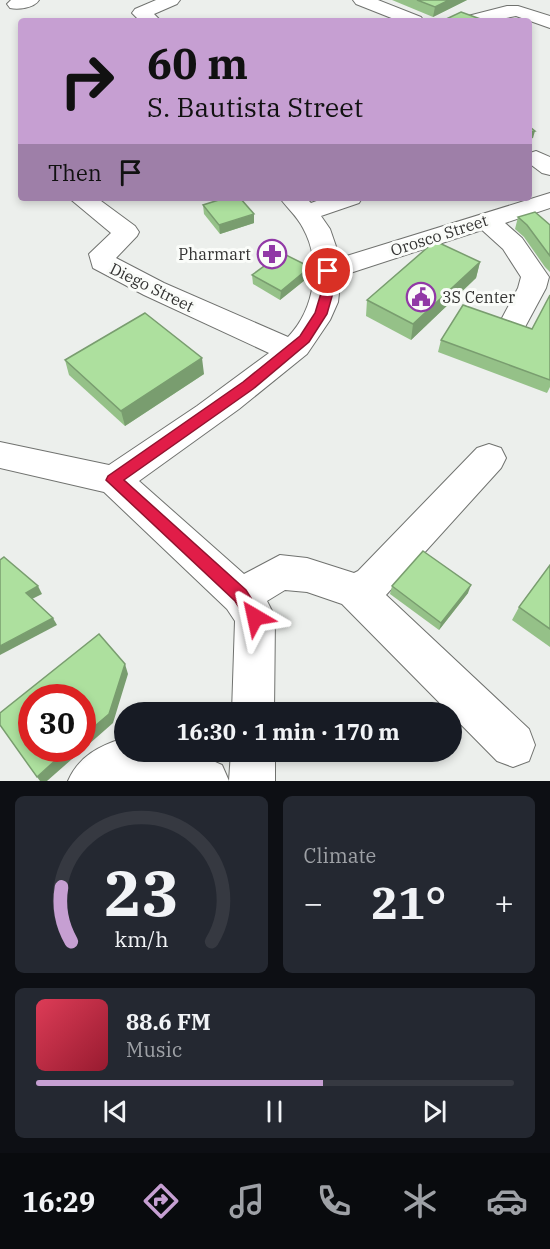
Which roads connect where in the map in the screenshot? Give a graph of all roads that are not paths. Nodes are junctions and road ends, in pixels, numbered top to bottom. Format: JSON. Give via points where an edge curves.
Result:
{"nodes":[{"id":1,"x":171,"y":0,"type":"edge"},
{"id":2,"x":362,"y":0,"type":"edge"},
{"id":3,"x":486,"y":0,"type":"edge"},
{"id":4,"x":450,"y":17,"type":"edge"},
{"id":5,"x":148,"y":18,"type":"edge"},
{"id":6,"x":407,"y":18,"type":"edge"},
{"id":7,"x":482,"y":18,"type":"edge"},
{"id":8,"x":550,"y":22,"type":"edge"},
{"id":9,"x":84,"y":201,"type":"edge"},
{"id":10,"x":329,"y":201,"type":"edge"},
{"id":11,"x":537,"y":203,"type":"edge"},
{"id":12,"x":300,"y":205,"type":"edge"},
{"id":13,"x":486,"y":220,"type":"junction"},
{"id":14,"x":328,"y":271,"type":"junction"},
{"id":15,"x":515,"y":320,"type":"edge"},
{"id":16,"x":291,"y":351,"type":"junction"},
{"id":17,"x":0,"y":455,"type":"edge"},
{"id":18,"x":489,"y":458,"type":"dead end"},
{"id":19,"x":114,"y":480,"type":"junction"},
{"id":20,"x":355,"y":591,"type":"junction"},
{"id":21,"x":240,"y":596,"type":"junction"},
{"id":22,"x":253,"y":702,"type":"edge"},
{"id":23,"x":513,"y":745,"type":"dead end"},
{"id":24,"x":253,"y":762,"type":"edge"},
{"id":25,"x":91,"y":781,"type":"edge"},
{"id":26,"x":206,"y":781,"type":"edge"},
{"id":27,"x":252,"y":781,"type":"edge"}],
"edges":[{"from":1,"to":5,"type":"street","via":[[141,13]]},
{"from":2,"to":6,"type":"street"},
{"from":3,"to":4,"type":"street"},
{"from":7,"to":8,"type":"street","via":[[518,11]]},
{"from":9,"to":16,"type":"street","name":"Diego Street","via":[[126,232],[102,254],[103,262]]},
{"from":10,"to":12,"type":"street"},
{"from":11,"to":13,"type":"street","name":"Orosco Street"},
{"from":12,"to":14,"type":"street","via":[[320,232]]},
{"from":13,"to":14,"type":"street","name":"Orosco Street"},
{"from":13,"to":15,"type":"street","via":[[513,244],[535,277]]},
{"from":14,"to":16,"type":"street","via":[[321,314]]},
{"from":16,"to":19,"type":"street"},
{"from":17,"to":19,"type":"street"},
{"from":18,"to":20,"type":"street","via":[[372,583]]},
{"from":19,"to":21,"type":"street"},
{"from":20,"to":21,"type":"street","via":[[307,575],[280,572]]},
{"from":20,"to":23,"type":"street"},
{"from":21,"to":22,"type":"street","via":[[255,617]]},
{"from":24,"to":27,"type":"street"},
{"from":25,"to":26,"type":"street","via":[[119,760],[136,756],[156,758]]}]}
